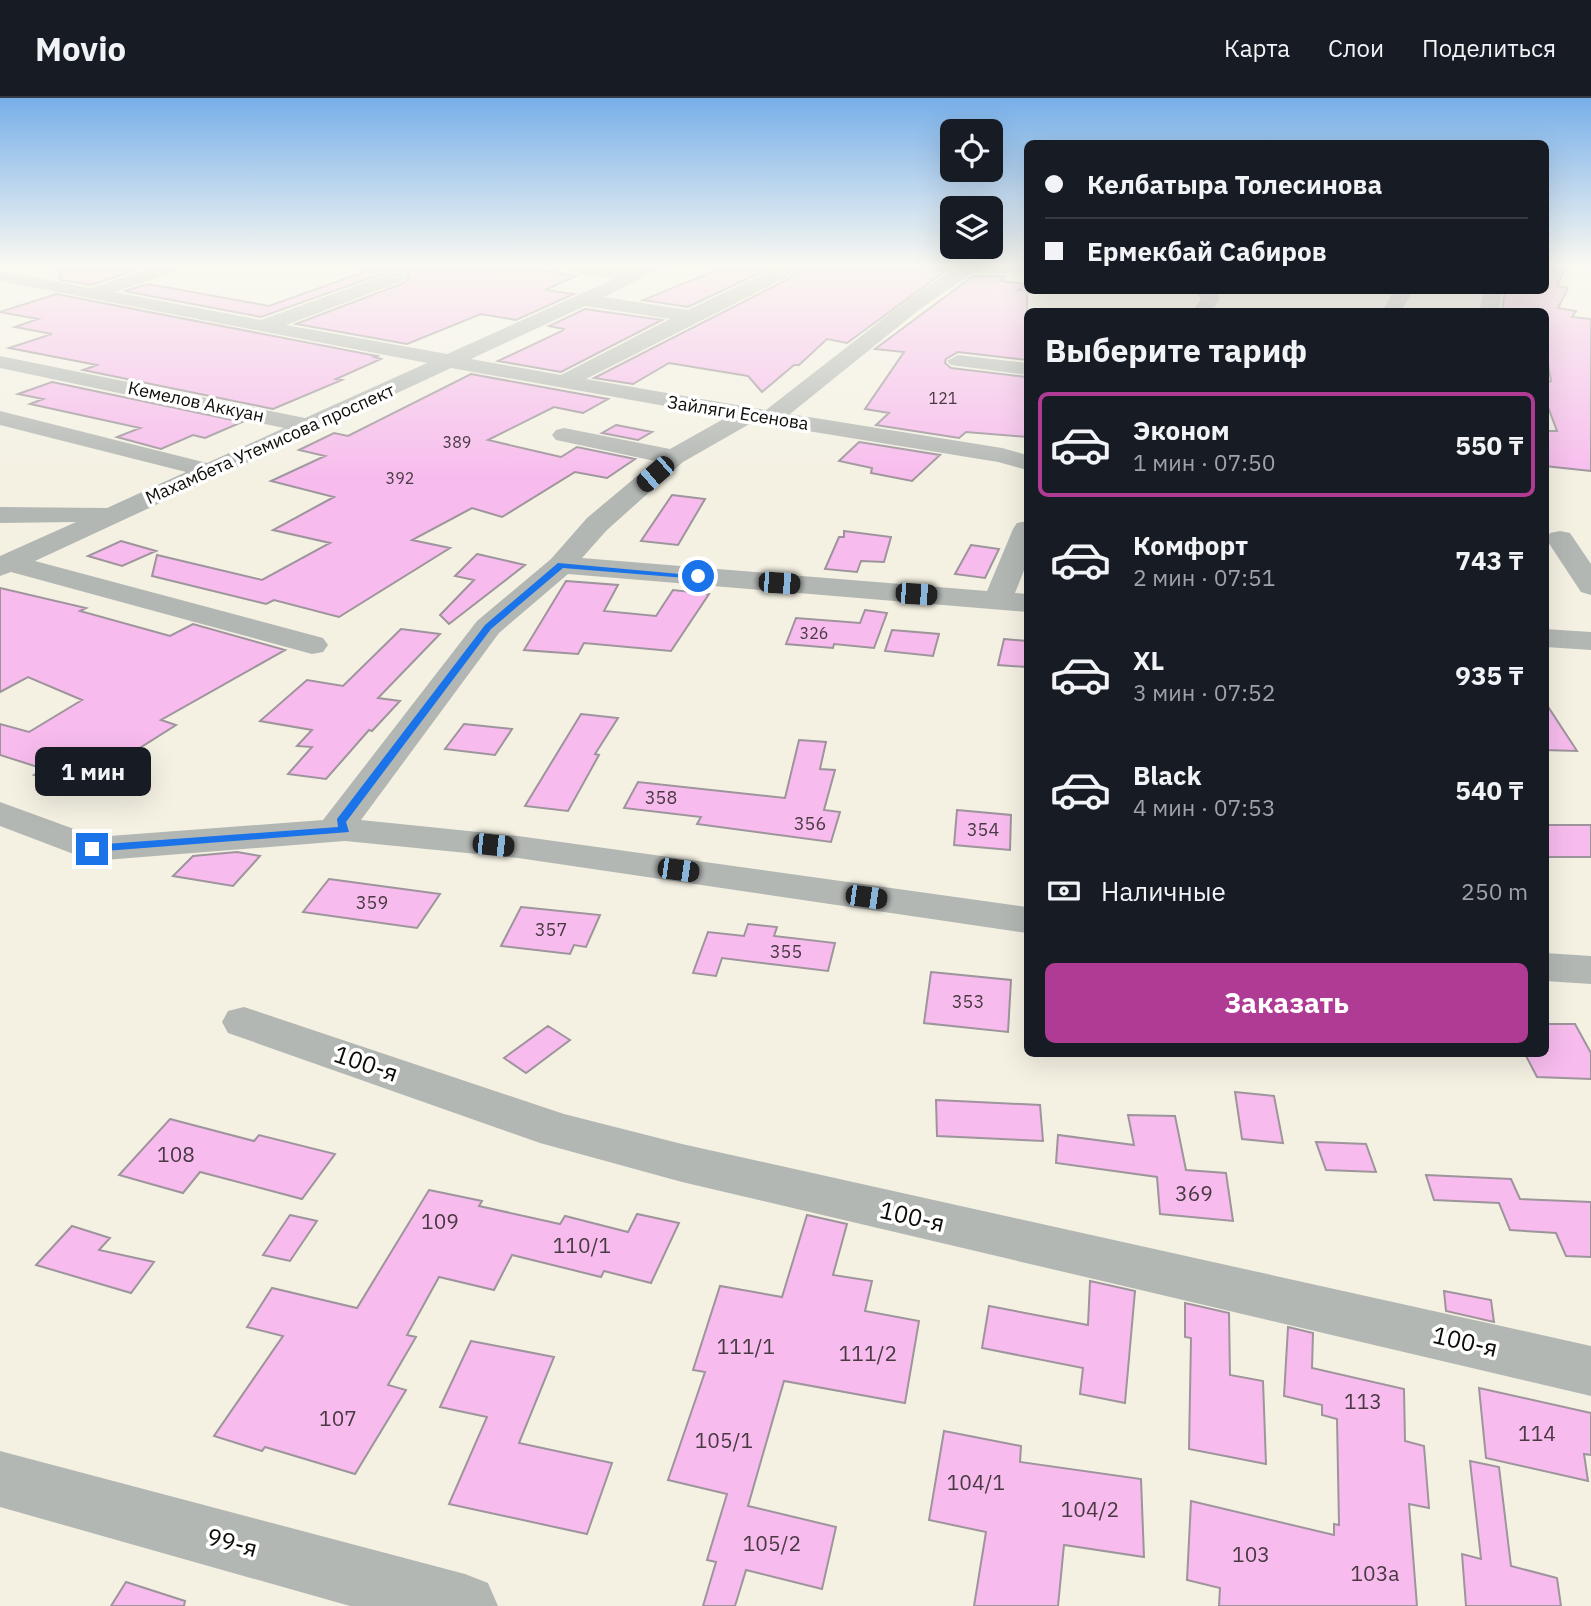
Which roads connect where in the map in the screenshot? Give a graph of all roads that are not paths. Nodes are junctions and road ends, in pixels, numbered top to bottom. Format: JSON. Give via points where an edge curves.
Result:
{"nodes":[{"id":1,"x":315,"y":337,"type":"edge"},
{"id":2,"x":504,"y":337,"type":"edge"},
{"id":3,"x":649,"y":337,"type":"edge"},
{"id":4,"x":868,"y":337,"type":"edge"},
{"id":5,"x":958,"y":361,"type":"dead end"},
{"id":6,"x":0,"y":362,"type":"edge"},
{"id":7,"x":449,"y":363,"type":"junction"},
{"id":8,"x":1024,"y":369,"type":"edge"},
{"id":9,"x":562,"y":383,"type":"junction"},
{"id":10,"x":757,"y":417,"type":"junction"},
{"id":11,"x":0,"y":418,"type":"edge"},
{"id":12,"x":309,"y":426,"type":"junction"},
{"id":13,"x":564,"y":435,"type":"dead end"},
{"id":14,"x":674,"y":457,"type":"junction"},
{"id":15,"x":1024,"y":462,"type":"edge"},
{"id":16,"x":211,"y":471,"type":"junction"},
{"id":17,"x":113,"y":514,"type":"junction"},
{"id":18,"x":0,"y":515,"type":"edge"},
{"id":19,"x":1024,"y":536,"type":"edge"},
{"id":20,"x":1553,"y":539,"type":"edge"},
{"id":21,"x":1591,"y":542,"type":"edge"},
{"id":22,"x":5,"y":565,"type":"edge"},
{"id":23,"x":561,"y":565,"type":"junction"},
{"id":24,"x":1591,"y":586,"type":"edge"},
{"id":25,"x":998,"y":600,"type":"junction"},
{"id":26,"x":1024,"y":603,"type":"edge"},
{"id":27,"x":1549,"y":638,"type":"edge"},
{"id":28,"x":1591,"y":641,"type":"edge"},
{"id":29,"x":312,"y":645,"type":"dead end"},
{"id":30,"x":0,"y":813,"type":"edge"},
{"id":31,"x":345,"y":830,"type":"junction"},
{"id":32,"x":1024,"y":920,"type":"edge"},
{"id":33,"x":1549,"y":967,"type":"edge"},
{"id":34,"x":1591,"y":970,"type":"edge"},
{"id":35,"x":244,"y":1022,"type":"dead end"},
{"id":36,"x":1591,"y":1371,"type":"edge"},
{"id":37,"x":0,"y":1479,"type":"edge"},
{"id":38,"x":465,"y":1606,"type":"edge"}],
"edges":[{"from":1,"to":7,"type":"street","name":"Зайляги Есенова"},
{"from":2,"to":7,"type":"street","name":"Махамбета Утемисова проспект"},
{"from":3,"to":9,"type":"street"},
{"from":4,"to":10,"type":"street"},
{"from":5,"to":8,"type":"street"},
{"from":6,"to":12,"type":"street","name":"Кемелов Аккуан"},
{"from":7,"to":9,"type":"street","name":"Зайляги Есенова"},
{"from":7,"to":12,"type":"street","name":"Махамбета Утемисова проспект"},
{"from":9,"to":10,"type":"street","name":"Зайляги Есенова"},
{"from":10,"to":14,"type":"street"},
{"from":10,"to":15,"type":"street","name":"Зайляги Есенова"},
{"from":11,"to":16,"type":"street"},
{"from":12,"to":16,"type":"street","name":"Махамбета Утемисова проспект"},
{"from":13,"to":14,"type":"street"},
{"from":14,"to":23,"type":"street","via":[[597,524]]},
{"from":16,"to":17,"type":"street","name":"Махамбета Утемисова проспект"},
{"from":17,"to":18,"type":"street"},
{"from":17,"to":22,"type":"street","name":"Махамбета Утемисова проспект"},
{"from":19,"to":25,"type":"street"},
{"from":20,"to":21,"type":"street"},
{"from":20,"to":24,"type":"street"},
{"from":22,"to":29,"type":"street"},
{"from":23,"to":25,"type":"street"},
{"from":23,"to":31,"type":"street","via":[[488,627],[341,822]]},
{"from":25,"to":26,"type":"street"},
{"from":27,"to":28,"type":"street"},
{"from":30,"to":31,"type":"street","via":[[92,849]]},
{"from":31,"to":32,"type":"street","via":[[518,847]]},
{"from":33,"to":34,"type":"street"},
{"from":35,"to":36,"type":"street","name":"100-я","via":[[557,1129],[657,1156]]},
{"from":37,"to":38,"type":"street","name":"99-я"}]}
